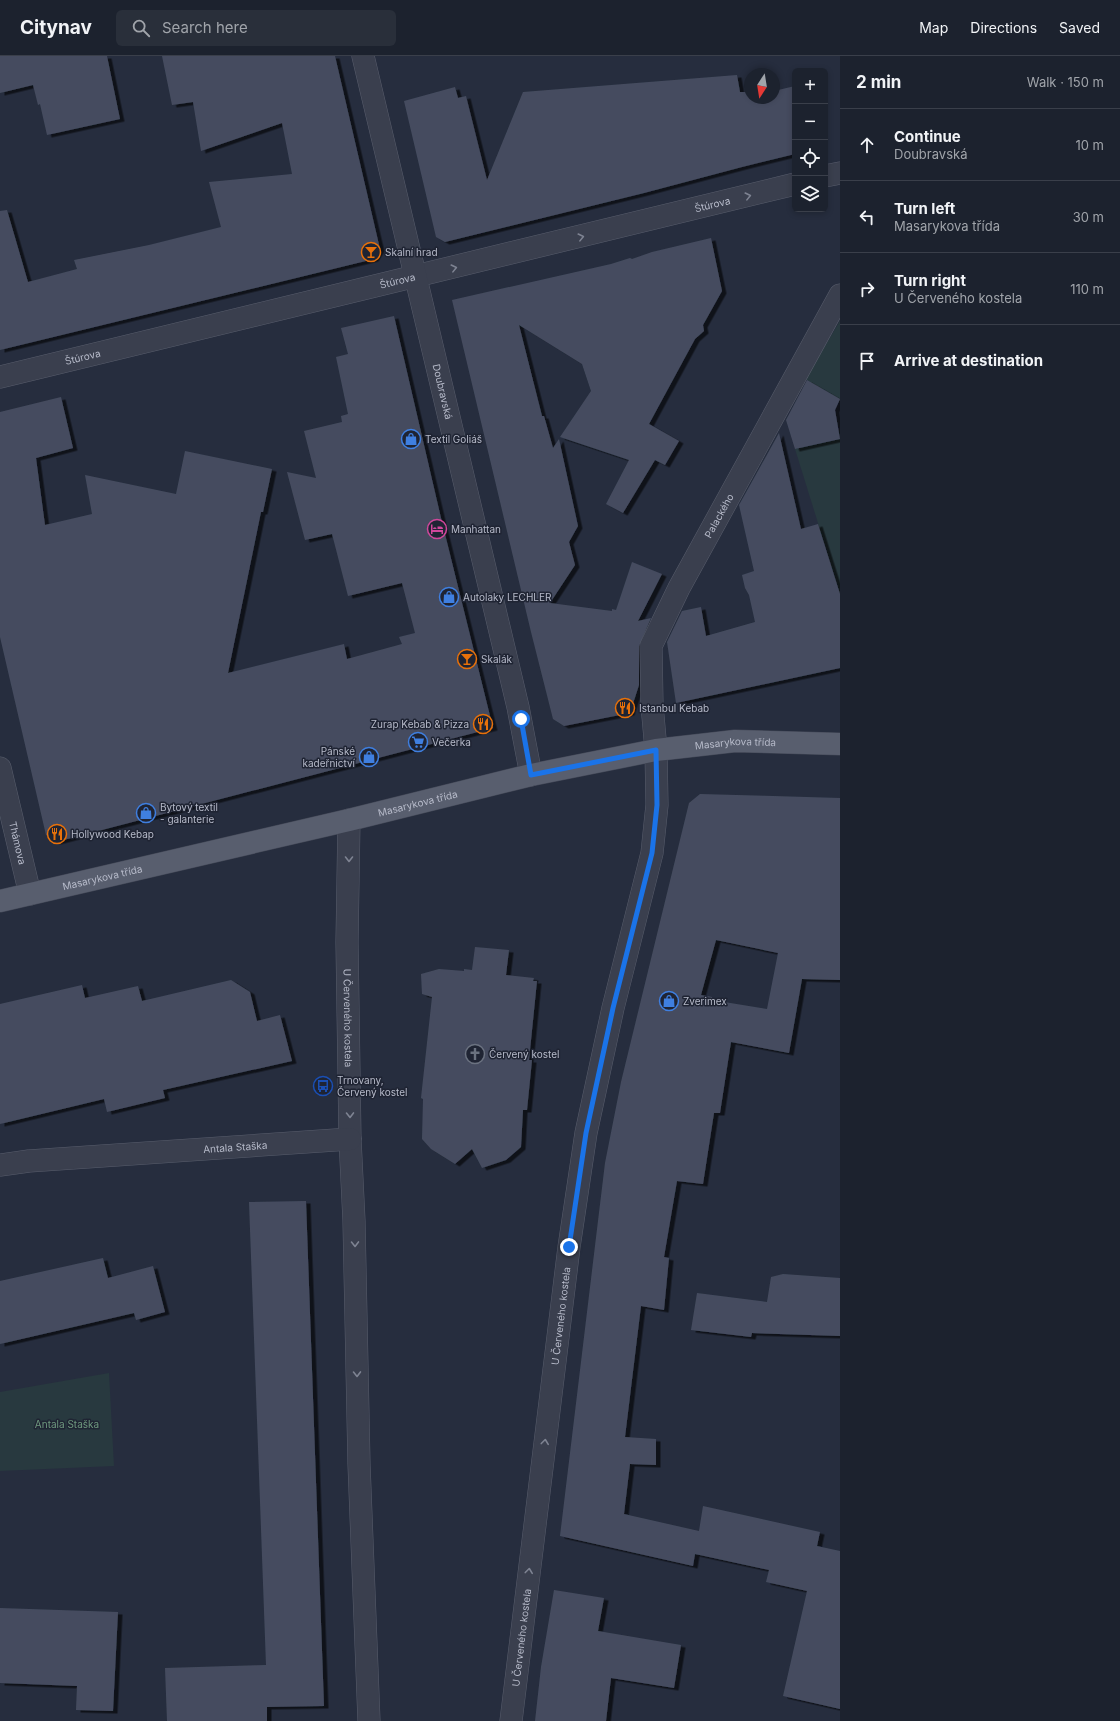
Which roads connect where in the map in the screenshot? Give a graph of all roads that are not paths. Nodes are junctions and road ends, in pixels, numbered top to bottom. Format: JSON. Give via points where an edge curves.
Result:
{"nodes":[{"id":1,"x":363,"y":56,"type":"edge"},
{"id":2,"x":840,"y":173,"type":"edge"},
{"id":3,"x":828,"y":175,"type":"edge"},
{"id":4,"x":792,"y":185,"type":"edge"},
{"id":5,"x":416,"y":277,"type":"junction"},
{"id":6,"x":840,"y":295,"type":"edge"},
{"id":7,"x":0,"y":377,"type":"edge"},
{"id":8,"x":840,"y":744,"type":"edge"},
{"id":9,"x":656,"y":750,"type":"junction"},
{"id":10,"x":0,"y":768,"type":"edge"},
{"id":11,"x":531,"y":775,"type":"junction"},
{"id":12,"x":349,"y":820,"type":"junction"},
{"id":13,"x":30,"y":894,"type":"junction"},
{"id":14,"x":0,"y":901,"type":"edge"},
{"id":15,"x":350,"y":1139,"type":"junction"},
{"id":16,"x":0,"y":1165,"type":"edge"},
{"id":17,"x":369,"y":1721,"type":"edge"},
{"id":18,"x":512,"y":1721,"type":"edge"}],
"edges":[{"from":1,"to":5,"type":"street","name":"Doubravská"},
{"from":2,"to":3,"type":"street"},
{"from":5,"to":4,"type":"street","name":"Štúrova","one_way":true},
{"from":5,"to":7,"type":"street","name":"Štúrova"},
{"from":5,"to":11,"type":"street","name":"Doubravská","via":[[518,707]]},
{"from":6,"to":9,"type":"street","name":"Palackého","via":[[679,588],[651,646]]},
{"from":8,"to":9,"type":"main road","name":"Masarykova třída","via":[[735,741]]},
{"from":9,"to":11,"type":"main road","name":"Masarykova třída"},
{"from":18,"to":9,"type":"street","name":"U Červeného kostela","one_way":true,"via":[[569,1247],[586,1133],[613,1008],[652,853],[657,805]]},
{"from":10,"to":13,"type":"street","name":"Thámova"},
{"from":11,"to":12,"type":"main road","name":"Masarykova třída"},
{"from":12,"to":13,"type":"main road","name":"Masarykova třída"},
{"from":12,"to":15,"type":"street","name":"U Červeného kostela","one_way":true,"via":[[347,942]]},
{"from":13,"to":14,"type":"main road","name":"Masarykova třída"},
{"from":15,"to":16,"type":"street","name":"Antala Staška"},
{"from":15,"to":17,"type":"street","name":"U Červeného kostela","one_way":true}]}
